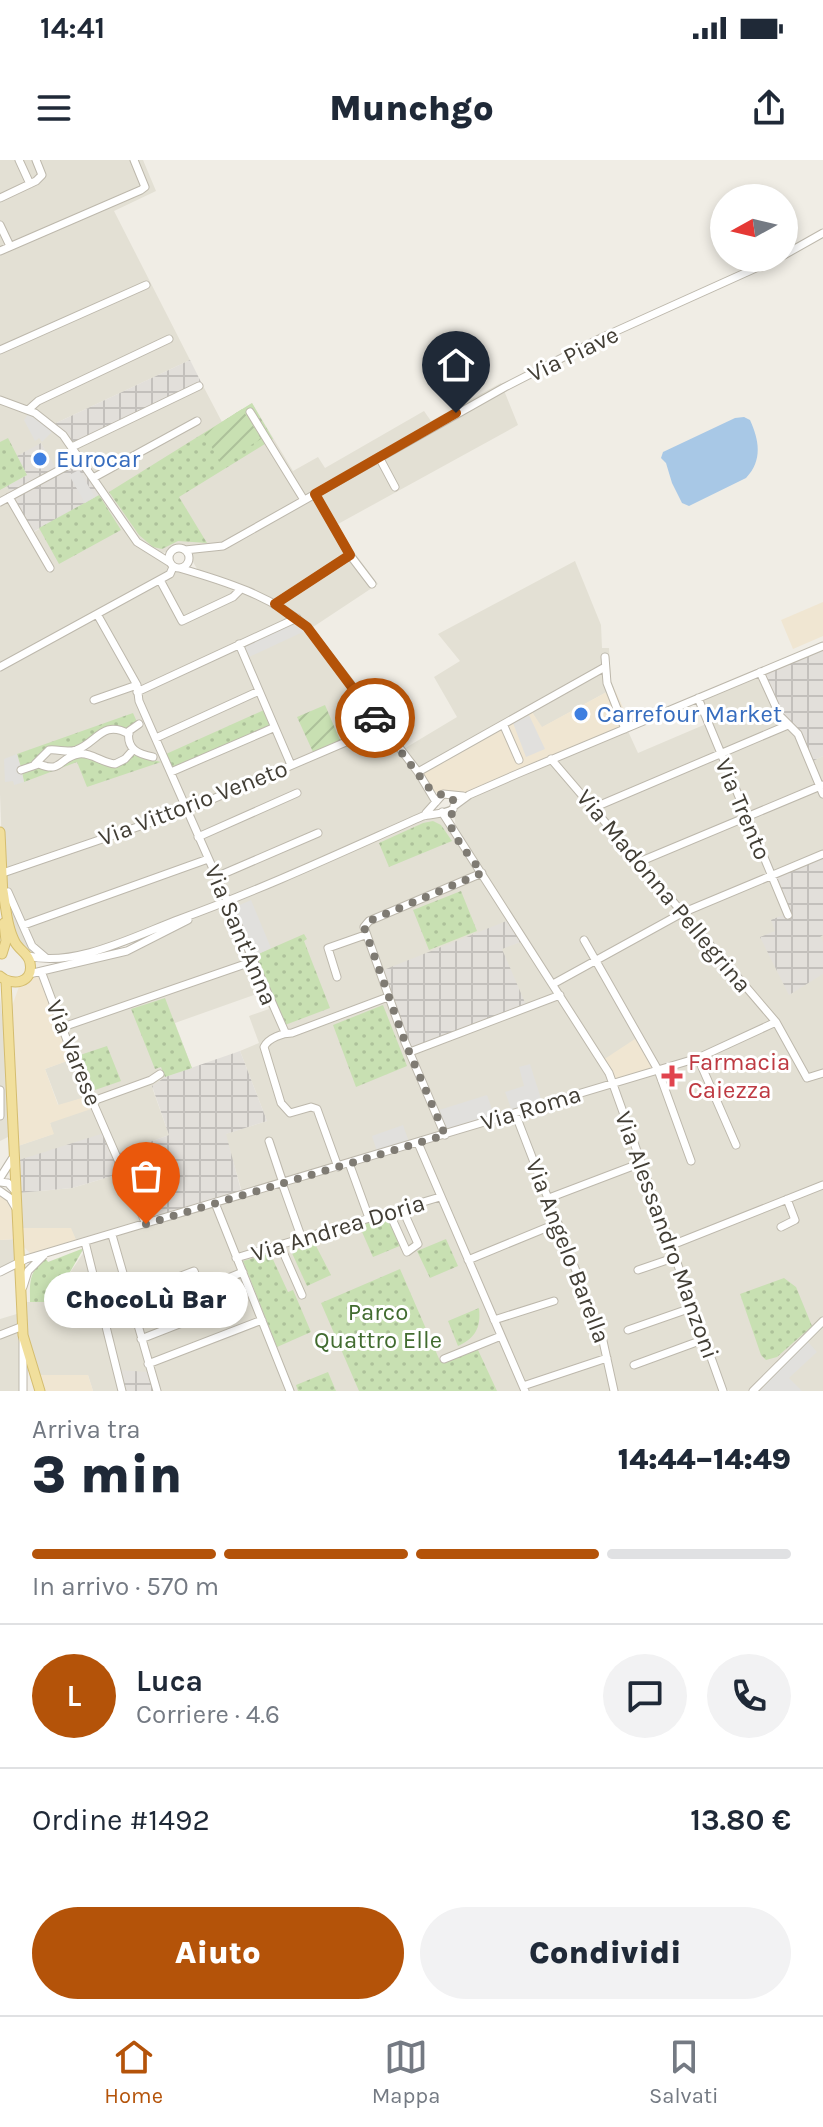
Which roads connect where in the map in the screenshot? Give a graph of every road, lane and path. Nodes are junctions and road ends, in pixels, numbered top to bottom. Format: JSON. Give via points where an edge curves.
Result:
{"nodes":[{"id":1,"x":19,"y":160,"type":"edge"},
{"id":2,"x":36,"y":160,"type":"edge"},
{"id":3,"x":134,"y":160,"type":"edge"},
{"id":4,"x":30,"y":184,"type":"junction"},
{"id":5,"x":0,"y":198,"type":"edge"},
{"id":6,"x":0,"y":225,"type":"edge"},
{"id":7,"x":823,"y":233,"type":"edge"},
{"id":8,"x":10,"y":246,"type":"junction"},
{"id":9,"x":798,"y":247,"type":"edge"},
{"id":10,"x":0,"y":251,"type":"edge"},
{"id":11,"x":747,"y":272,"type":"edge"},
{"id":12,"x":146,"y":285,"type":"dead end"},
{"id":13,"x":169,"y":339,"type":"dead end"},
{"id":14,"x":0,"y":350,"type":"edge"},
{"id":15,"x":199,"y":386,"type":"dead end"},
{"id":16,"x":0,"y":400,"type":"edge"},
{"id":17,"x":28,"y":410,"type":"junction"},
{"id":18,"x":250,"y":412,"type":"dead end"},
{"id":19,"x":197,"y":421,"type":"dead end"},
{"id":20,"x":72,"y":447,"type":"junction"},
{"id":21,"x":379,"y":457,"type":"junction"},
{"id":22,"x":80,"y":459,"type":"junction"},
{"id":23,"x":93,"y":478,"type":"junction"},
{"id":24,"x":395,"y":487,"type":"dead end"},
{"id":25,"x":315,"y":494,"type":"junction"},
{"id":26,"x":9,"y":497,"type":"junction"},
{"id":27,"x":304,"y":500,"type":"junction"},
{"id":28,"x":0,"y":502,"type":"edge"},
{"id":29,"x":350,"y":555,"type":"junction"},
{"id":30,"x":188,"y":556,"type":"junction"},
{"id":31,"x":173,"y":563,"type":"junction"},
{"id":32,"x":50,"y":568,"type":"dead end"},
{"id":33,"x":198,"y":574,"type":"junction"},
{"id":34,"x":160,"y":580,"type":"junction"},
{"id":35,"x":372,"y":584,"type":"dead end"},
{"id":36,"x":240,"y":590,"type":"junction"},
{"id":37,"x":275,"y":604,"type":"junction"},
{"id":38,"x":97,"y":614,"type":"junction"},
{"id":39,"x":297,"y":618,"type":"junction"},
{"id":40,"x":239,"y":644,"type":"junction"},
{"id":41,"x":823,"y":646,"type":"edge"},
{"id":42,"x":605,"y":657,"type":"dead end"},
{"id":43,"x":0,"y":667,"type":"edge"},
{"id":44,"x":605,"y":667,"type":"junction"},
{"id":45,"x":760,"y":672,"type":"junction"},
{"id":46,"x":137,"y":688,"type":"junction"},
{"id":47,"x":259,"y":691,"type":"junction"},
{"id":48,"x":698,"y":698,"type":"junction"},
{"id":49,"x":94,"y":700,"type":"dead end"},
{"id":50,"x":139,"y":724,"type":"dead end"},
{"id":51,"x":788,"y":725,"type":"junction"},
{"id":52,"x":504,"y":726,"type":"junction"},
{"id":53,"x":381,"y":727,"type":"junction"},
{"id":54,"x":273,"y":728,"type":"junction"},
{"id":55,"x":625,"y":729,"type":"junction"},
{"id":56,"x":129,"y":734,"type":"junction"},
{"id":57,"x":156,"y":738,"type":"junction"},
{"id":58,"x":87,"y":743,"type":"junction"},
{"id":59,"x":133,"y":750,"type":"junction"},
{"id":60,"x":720,"y":754,"type":"junction"},
{"id":61,"x":89,"y":755,"type":"junction"},
{"id":62,"x":153,"y":757,"type":"dead end"},
{"id":63,"x":551,"y":759,"type":"junction"},
{"id":64,"x":519,"y":760,"type":"junction"},
{"id":65,"x":33,"y":765,"type":"junction"},
{"id":66,"x":291,"y":765,"type":"junction"},
{"id":67,"x":532,"y":768,"type":"junction"},
{"id":68,"x":21,"y":770,"type":"dead end"},
{"id":69,"x":171,"y":772,"type":"junction"},
{"id":70,"x":418,"y":772,"type":"junction"},
{"id":71,"x":517,"y":774,"type":"junction"},
{"id":72,"x":428,"y":787,"type":"junction"},
{"id":73,"x":822,"y":789,"type":"edge"},
{"id":74,"x":297,"y":793,"type":"dead end"},
{"id":75,"x":447,"y":795,"type":"junction"},
{"id":76,"x":469,"y":795,"type":"junction"},
{"id":77,"x":454,"y":807,"type":"junction"},
{"id":78,"x":439,"y":808,"type":"junction"},
{"id":79,"x":593,"y":808,"type":"junction"},
{"id":80,"x":187,"y":810,"type":"junction"},
{"id":81,"x":746,"y":817,"type":"junction"},
{"id":82,"x":452,"y":829,"type":"junction"},
{"id":83,"x":0,"y":832,"type":"edge"},
{"id":84,"x":318,"y":833,"type":"dead end"},
{"id":85,"x":198,"y":837,"type":"junction"},
{"id":86,"x":823,"y":854,"type":"edge"},
{"id":87,"x":208,"y":859,"type":"junction"},
{"id":88,"x":639,"y":862,"type":"junction"},
{"id":89,"x":1,"y":873,"type":"edge"},
{"id":90,"x":482,"y":873,"type":"junction"},
{"id":91,"x":771,"y":875,"type":"junction"},
{"id":92,"x":216,"y":877,"type":"junction"},
{"id":93,"x":6,"y":892,"type":"junction"},
{"id":94,"x":14,"y":901,"type":"junction"},
{"id":95,"x":227,"y":903,"type":"junction"},
{"id":96,"x":6,"y":910,"type":"junction"},
{"id":97,"x":202,"y":912,"type":"junction"},
{"id":98,"x":682,"y":913,"type":"junction"},
{"id":99,"x":788,"y":915,"type":"dead end"},
{"id":100,"x":24,"y":925,"type":"junction"},
{"id":101,"x":364,"y":931,"type":"junction"},
{"id":102,"x":584,"y":940,"type":"dead end"},
{"id":103,"x":27,"y":951,"type":"junction"},
{"id":104,"x":1,"y":955,"type":"edge"},
{"id":105,"x":595,"y":960,"type":"junction"},
{"id":106,"x":254,"y":961,"type":"junction"},
{"id":107,"x":41,"y":971,"type":"junction"},
{"id":108,"x":29,"y":974,"type":"junction"},
{"id":109,"x":337,"y":977,"type":"dead end"},
{"id":110,"x":3,"y":978,"type":"edge"},
{"id":111,"x":19,"y":982,"type":"junction"},
{"id":112,"x":553,"y":984,"type":"junction"},
{"id":113,"x":560,"y":995,"type":"junction"},
{"id":114,"x":388,"y":997,"type":"junction"},
{"id":115,"x":8,"y":1016,"type":"junction"},
{"id":116,"x":776,"y":1022,"type":"junction"},
{"id":117,"x":63,"y":1027,"type":"junction"},
{"id":118,"x":285,"y":1032,"type":"junction"},
{"id":119,"x":410,"y":1052,"type":"junction"},
{"id":120,"x":698,"y":1058,"type":"junction"},
{"id":121,"x":658,"y":1070,"type":"junction"},
{"id":122,"x":6,"y":1073,"type":"edge"},
{"id":123,"x":160,"y":1074,"type":"dead end"},
{"id":124,"x":823,"y":1074,"type":"edge"},
{"id":125,"x":612,"y":1084,"type":"junction"},
{"id":126,"x":0,"y":1090,"type":"edge"},
{"id":127,"x":93,"y":1101,"type":"junction"},
{"id":128,"x":515,"y":1113,"type":"junction"},
{"id":129,"x":0,"y":1116,"type":"edge"},
{"id":130,"x":445,"y":1135,"type":"junction"},
{"id":131,"x":269,"y":1141,"type":"dead end"},
{"id":132,"x":418,"y":1143,"type":"junction"},
{"id":133,"x":736,"y":1145,"type":"dead end"},
{"id":134,"x":14,"y":1153,"type":"junction"},
{"id":135,"x":691,"y":1161,"type":"dead end"},
{"id":136,"x":349,"y":1163,"type":"junction"},
{"id":137,"x":641,"y":1163,"type":"junction"},
{"id":138,"x":338,"y":1167,"type":"junction"},
{"id":139,"x":0,"y":1180,"type":"edge"},
{"id":140,"x":282,"y":1183,"type":"junction"},
{"id":141,"x":823,"y":1185,"type":"edge"},
{"id":142,"x":15,"y":1186,"type":"junction"},
{"id":143,"x":0,"y":1190,"type":"edge"},
{"id":144,"x":440,"y":1197,"type":"junction"},
{"id":145,"x":549,"y":1198,"type":"junction"},
{"id":146,"x":787,"y":1199,"type":"junction"},
{"id":147,"x":215,"y":1203,"type":"junction"},
{"id":148,"x":402,"y":1208,"type":"junction"},
{"id":149,"x":17,"y":1210,"type":"junction"},
{"id":150,"x":389,"y":1212,"type":"junction"},
{"id":151,"x":369,"y":1218,"type":"junction"},
{"id":152,"x":558,"y":1223,"type":"junction"},
{"id":153,"x":146,"y":1224,"type":"junction"},
{"id":154,"x":781,"y":1227,"type":"dead end"},
{"id":155,"x":112,"y":1235,"type":"junction"},
{"id":156,"x":302,"y":1239,"type":"junction"},
{"id":157,"x":18,"y":1241,"type":"junction"},
{"id":158,"x":85,"y":1242,"type":"junction"},
{"id":159,"x":280,"y":1245,"type":"junction"},
{"id":160,"x":672,"y":1245,"type":"junction"},
{"id":161,"x":676,"y":1257,"type":"junction"},
{"id":162,"x":236,"y":1258,"type":"junction"},
{"id":163,"x":35,"y":1259,"type":"junction"},
{"id":164,"x":468,"y":1260,"type":"junction"},
{"id":165,"x":19,"y":1264,"type":"junction"},
{"id":166,"x":638,"y":1270,"type":"dead end"},
{"id":167,"x":0,"y":1272,"type":"edge"},
{"id":168,"x":243,"y":1272,"type":"junction"},
{"id":169,"x":201,"y":1289,"type":"junction"},
{"id":170,"x":302,"y":1295,"type":"dead end"},
{"id":171,"x":129,"y":1296,"type":"junction"},
{"id":172,"x":21,"y":1298,"type":"junction"},
{"id":173,"x":554,"y":1301,"type":"dead end"},
{"id":174,"x":694,"y":1307,"type":"junction"},
{"id":175,"x":262,"y":1320,"type":"junction"},
{"id":176,"x":494,"y":1320,"type":"junction"},
{"id":177,"x":823,"y":1321,"type":"edge"},
{"id":178,"x":628,"y":1330,"type":"dead end"},
{"id":179,"x":23,"y":1331,"type":"junction"},
{"id":180,"x":0,"y":1335,"type":"edge"},
{"id":181,"x":501,"y":1336,"type":"junction"},
{"id":182,"x":141,"y":1339,"type":"junction"},
{"id":183,"x":705,"y":1339,"type":"junction"},
{"id":184,"x":607,"y":1358,"type":"junction"},
{"id":185,"x":444,"y":1359,"type":"dead end"},
{"id":186,"x":148,"y":1364,"type":"junction"},
{"id":187,"x":634,"y":1365,"type":"dead end"},
{"id":188,"x":524,"y":1388,"type":"edge"},
{"id":189,"x":724,"y":1390,"type":"edge"},
{"id":190,"x":23,"y":1391,"type":"edge"},
{"id":191,"x":40,"y":1391,"type":"edge"},
{"id":192,"x":122,"y":1391,"type":"edge"},
{"id":193,"x":157,"y":1391,"type":"edge"},
{"id":194,"x":290,"y":1391,"type":"edge"},
{"id":195,"x":614,"y":1391,"type":"edge"},
{"id":196,"x":753,"y":1391,"type":"edge"}],
"edges":[{"from":1,"to":4,"type":"street"},
{"from":2,"to":4,"type":"street","via":[[42,175]]},
{"from":3,"to":8,"type":"street","via":[[145,187],[141,190]]},
{"from":4,"to":5,"type":"street"},
{"from":6,"to":8,"type":"street"},
{"from":7,"to":9,"type":"street"},
{"from":8,"to":10,"type":"street"},
{"from":11,"to":21,"type":"street","name":"Via Piave","via":[[603,337]]},
{"from":12,"to":14,"type":"street"},
{"from":13,"to":17,"type":"street"},
{"from":15,"to":20,"type":"street"},
{"from":16,"to":17,"type":"street"},
{"from":17,"to":20,"type":"street"},
{"from":18,"to":27,"type":"street"},
{"from":19,"to":23,"type":"street"},
{"from":20,"to":22,"type":"street"},
{"from":21,"to":24,"type":"street"},
{"from":21,"to":25,"type":"street","name":"Via Piave"},
{"from":22,"to":23,"type":"street"},
{"from":22,"to":26,"type":"street"},
{"from":23,"to":31,"type":"street","via":[[137,542]]},
{"from":25,"to":27,"type":"street","name":"Via Piave"},
{"from":25,"to":29,"type":"street"},
{"from":26,"to":28,"type":"street"},
{"from":26,"to":32,"type":"street"},
{"from":27,"to":30,"type":"street","name":"Via Piave","via":[[223,546]]},
{"from":29,"to":35,"type":"street"},
{"from":29,"to":37,"type":"street"},
{"from":30,"to":31,"type":"street","name":"Via Piave"},
{"from":30,"to":31,"type":"street","via":[[176,548]]},
{"from":30,"to":33,"type":"street"},
{"from":31,"to":33,"type":"street"},
{"from":31,"to":34,"type":"street","via":[[170,574]]},
{"from":33,"to":36,"type":"street"},
{"from":34,"to":36,"type":"street","via":[[182,621]]},
{"from":34,"to":38,"type":"street"},
{"from":36,"to":37,"type":"street"},
{"from":37,"to":39,"type":"street"},
{"from":38,"to":43,"type":"street"},
{"from":38,"to":46,"type":"street","name":"Via Sant'Anna"},
{"from":39,"to":40,"type":"street"},
{"from":39,"to":53,"type":"street"},
{"from":40,"to":46,"type":"street"},
{"from":40,"to":47,"type":"street"},
{"from":41,"to":45,"type":"street"},
{"from":42,"to":44,"type":"street"},
{"from":44,"to":52,"type":"street"},
{"from":44,"to":55,"type":"street"},
{"from":45,"to":48,"type":"street"},
{"from":45,"to":51,"type":"street"},
{"from":46,"to":49,"type":"street"},
{"from":46,"to":57,"type":"street","name":"Via Sant'Anna"},
{"from":47,"to":54,"type":"street"},
{"from":47,"to":57,"type":"street"},
{"from":48,"to":55,"type":"street"},
{"from":48,"to":60,"type":"street","name":"Via Trento"},
{"from":50,"to":56,"type":"street"},
{"from":51,"to":60,"type":"street"},
{"from":51,"to":73,"type":"street","via":[[798,734]]},
{"from":52,"to":64,"type":"street"},
{"from":52,"to":70,"type":"street"},
{"from":53,"to":66,"type":"street","name":"Via Vittorio Veneto"},
{"from":53,"to":70,"type":"street"},
{"from":54,"to":66,"type":"street"},
{"from":54,"to":69,"type":"street"},
{"from":55,"to":63,"type":"street"},
{"from":56,"to":58,"type":"street","via":[[115,728]]},
{"from":56,"to":59,"type":"street"},
{"from":57,"to":69,"type":"street","name":"Via Sant'Anna"},
{"from":58,"to":61,"type":"street"},
{"from":58,"to":65,"type":"street","via":[[67,752],[49,750]]},
{"from":59,"to":61,"type":"street","via":[[115,764]]},
{"from":59,"to":62,"type":"street"},
{"from":60,"to":79,"type":"street"},
{"from":60,"to":81,"type":"street","name":"Via Trento"},
{"from":61,"to":65,"type":"street","via":[[69,756],[57,767]]},
{"from":63,"to":67,"type":"street"},
{"from":63,"to":79,"type":"street","name":"Via Madonna Pellegrina"},
{"from":64,"to":67,"type":"street"},
{"from":64,"to":71,"type":"street"},
{"from":65,"to":68,"type":"street"},
{"from":66,"to":80,"type":"street","name":"Via Vittorio Veneto"},
{"from":67,"to":71,"type":"street"},
{"from":69,"to":80,"type":"street","name":"Via Sant'Anna"},
{"from":70,"to":72,"type":"street"},
{"from":71,"to":76,"type":"street"},
{"from":72,"to":75,"type":"street"},
{"from":72,"to":78,"type":"street"},
{"from":73,"to":81,"type":"street"},
{"from":74,"to":85,"type":"street","name":"Via Sant'Anna"},
{"from":75,"to":76,"type":"street"},
{"from":75,"to":77,"type":"street"},
{"from":75,"to":78,"type":"street"},
{"from":76,"to":77,"type":"street"},
{"from":77,"to":78,"type":"street","via":[[449,812]]},
{"from":77,"to":82,"type":"street"},
{"from":78,"to":82,"type":"street","name":"Via Alessandro Manzoni"},
{"from":78,"to":95,"type":"street"},
{"from":79,"to":88,"type":"street","name":"Via Madonna Pellegrina"},
{"from":80,"to":85,"type":"street","name":"Via Sant'Anna"},
{"from":80,"to":89,"type":"street","name":"Via Vittorio Veneto"},
{"from":81,"to":88,"type":"street"},
{"from":81,"to":91,"type":"street","name":"Via Trento"},
{"from":82,"to":90,"type":"street","name":"Via Alessandro Manzoni"},
{"from":83,"to":89,"type":"main road"},
{"from":84,"to":92,"type":"street"},
{"from":85,"to":87,"type":"street","name":"Via Sant'Anna"},
{"from":86,"to":91,"type":"street"},
{"from":87,"to":92,"type":"street","name":"Via Sant'Anna"},
{"from":87,"to":100,"type":"street"},
{"from":88,"to":98,"type":"street","name":"Via Madonna Pellegrina"},
{"from":89,"to":93,"type":"main road"},
{"from":90,"to":101,"type":"street","via":[[369,921]]},
{"from":90,"to":112,"type":"street","name":"Via Alessandro Manzoni"},
{"from":91,"to":98,"type":"street"},
{"from":91,"to":99,"type":"street","name":"Via Trento"},
{"from":92,"to":95,"type":"street","name":"Via Sant'Anna"},
{"from":93,"to":94,"type":"street"},
{"from":93,"to":96,"type":"main road"},
{"from":93,"to":104,"type":"main road"},
{"from":94,"to":96,"type":"street"},
{"from":94,"to":100,"type":"street"},
{"from":95,"to":97,"type":"street"},
{"from":95,"to":106,"type":"street","name":"Via Sant'Anna"},
{"from":96,"to":103,"type":"main road","via":[[11,934]]},
{"from":97,"to":103,"type":"street","via":[[119,944],[53,959]]},
{"from":97,"to":107,"type":"street","via":[[127,951]]},
{"from":98,"to":105,"type":"street"},
{"from":98,"to":116,"type":"street","name":"Via Madonna Pellegrina"},
{"from":100,"to":103,"type":"street"},
{"from":101,"to":109,"type":"street","via":[[328,948]]},
{"from":101,"to":114,"type":"street"},
{"from":102,"to":105,"type":"street"},
{"from":103,"to":104,"type":"main road","via":[[11,949]]},
{"from":103,"to":108,"type":"main road"},
{"from":105,"to":112,"type":"street"},
{"from":105,"to":121,"type":"street"},
{"from":106,"to":117,"type":"street"},
{"from":106,"to":118,"type":"street","name":"Via Sant'Anna"},
{"from":107,"to":108,"type":"street"},
{"from":107,"to":117,"type":"street","name":"Via Varese"},
{"from":108,"to":111,"type":"main road"},
{"from":110,"to":111,"type":"main road"},
{"from":110,"to":115,"type":"main road"},
{"from":111,"to":115,"type":"main road"},
{"from":112,"to":113,"type":"street","name":"Via Alessandro Manzoni"},
{"from":113,"to":119,"type":"street"},
{"from":113,"to":125,"type":"street","name":"Via Alessandro Manzoni"},
{"from":114,"to":118,"type":"street"},
{"from":114,"to":119,"type":"street"},
{"from":115,"to":122,"type":"main road"},
{"from":116,"to":120,"type":"street","name":"Via Roma"},
{"from":116,"to":124,"type":"street","name":"Via Madonna Pellegrina","via":[[807,1078]]},
{"from":117,"to":127,"type":"street","name":"Via Varese"},
{"from":118,"to":138,"type":"street","via":[[267,1041],[264,1051],[282,1106],[290,1113],[317,1109]]},
{"from":119,"to":130,"type":"street"},
{"from":120,"to":121,"type":"street","name":"Via Roma"},
{"from":120,"to":133,"type":"street"},
{"from":121,"to":125,"type":"street","name":"Via Roma"},
{"from":121,"to":135,"type":"street"},
{"from":122,"to":134,"type":"main road"},
{"from":123,"to":127,"type":"street"},
{"from":125,"to":128,"type":"street","name":"Via Roma"},
{"from":125,"to":137,"type":"street","name":"Via Alessandro Manzoni"},
{"from":126,"to":129,"type":"street"},
{"from":127,"to":153,"type":"street","name":"Via Varese"},
{"from":128,"to":130,"type":"street","name":"Via Roma"},
{"from":128,"to":145,"type":"street","name":"Via Angelo Barella"},
{"from":130,"to":132,"type":"street","name":"Via Roma"},
{"from":131,"to":140,"type":"street"},
{"from":132,"to":136,"type":"street","name":"Via Roma"},
{"from":132,"to":144,"type":"street"},
{"from":134,"to":139,"type":"street"},
{"from":134,"to":142,"type":"main road"},
{"from":136,"to":138,"type":"street","name":"Via Roma"},
{"from":136,"to":151,"type":"street"},
{"from":137,"to":145,"type":"street"},
{"from":137,"to":160,"type":"street","name":"Via Alessandro Manzoni"},
{"from":138,"to":140,"type":"street","name":"Via Roma"},
{"from":139,"to":142,"type":"street"},
{"from":140,"to":147,"type":"street","name":"Via Roma"},
{"from":140,"to":156,"type":"street"},
{"from":141,"to":146,"type":"street"},
{"from":142,"to":143,"type":"street"},
{"from":142,"to":149,"type":"main road"},
{"from":143,"to":149,"type":"street"},
{"from":144,"to":148,"type":"street","name":"Via Andrea Doria"},
{"from":144,"to":164,"type":"street"},
{"from":145,"to":152,"type":"street","name":"Via Angelo Barella"},
{"from":146,"to":154,"type":"street","via":[[795,1220]]},
{"from":146,"to":160,"type":"street"},
{"from":147,"to":153,"type":"street","name":"Via Roma"},
{"from":147,"to":162,"type":"street"},
{"from":148,"to":150,"type":"street","name":"Via Andrea Doria"},
{"from":148,"to":150,"type":"street","via":[[418,1244],[407,1252]]},
{"from":149,"to":157,"type":"main road"},
{"from":150,"to":151,"type":"street","name":"Via Andrea Doria"},
{"from":151,"to":156,"type":"street","name":"Via Andrea Doria"},
{"from":152,"to":164,"type":"street"},
{"from":152,"to":184,"type":"street","name":"Via Angelo Barella"},
{"from":153,"to":155,"type":"street","name":"Via Roma"},
{"from":155,"to":158,"type":"street","name":"Via Roma"},
{"from":155,"to":171,"type":"street"},
{"from":156,"to":159,"type":"street","name":"Via Andrea Doria"},
{"from":157,"to":163,"type":"street"},
{"from":157,"to":165,"type":"main road"},
{"from":158,"to":163,"type":"street","name":"Via Roma"},
{"from":158,"to":192,"type":"street"},
{"from":159,"to":162,"type":"street","name":"Via Andrea Doria"},
{"from":159,"to":170,"type":"street"},
{"from":160,"to":161,"type":"street","name":"Via Alessandro Manzoni"},
{"from":161,"to":166,"type":"street"},
{"from":161,"to":174,"type":"street","name":"Via Alessandro Manzoni"},
{"from":162,"to":168,"type":"street"},
{"from":163,"to":165,"type":"street","name":"Via Roma","via":[[25,1267]]},
{"from":163,"to":172,"type":"street"},
{"from":164,"to":176,"type":"street"},
{"from":165,"to":167,"type":"street","name":"Via Roma"},
{"from":165,"to":172,"type":"main road"},
{"from":168,"to":169,"type":"street"},
{"from":168,"to":175,"type":"street"},
{"from":169,"to":171,"type":"street","via":[[194,1271]]},
{"from":169,"to":182,"type":"street","via":[[210,1312]]},
{"from":171,"to":182,"type":"street"},
{"from":172,"to":179,"type":"main road"},
{"from":173,"to":176,"type":"street"},
{"from":174,"to":178,"type":"street"},
{"from":174,"to":183,"type":"street","name":"Via Alessandro Manzoni"},
{"from":175,"to":186,"type":"street"},
{"from":175,"to":194,"type":"street"},
{"from":176,"to":181,"type":"street"},
{"from":177,"to":196,"type":"street"},
{"from":179,"to":180,"type":"street"},
{"from":179,"to":190,"type":"street"},
{"from":179,"to":191,"type":"main road"},
{"from":181,"to":185,"type":"street"},
{"from":181,"to":188,"type":"street"},
{"from":182,"to":186,"type":"street"},
{"from":183,"to":187,"type":"street"},
{"from":183,"to":189,"type":"street","name":"Via Alessandro Manzoni"},
{"from":184,"to":188,"type":"street"},
{"from":184,"to":195,"type":"street","name":"Via Angelo Barella"},
{"from":186,"to":193,"type":"street"}]}
